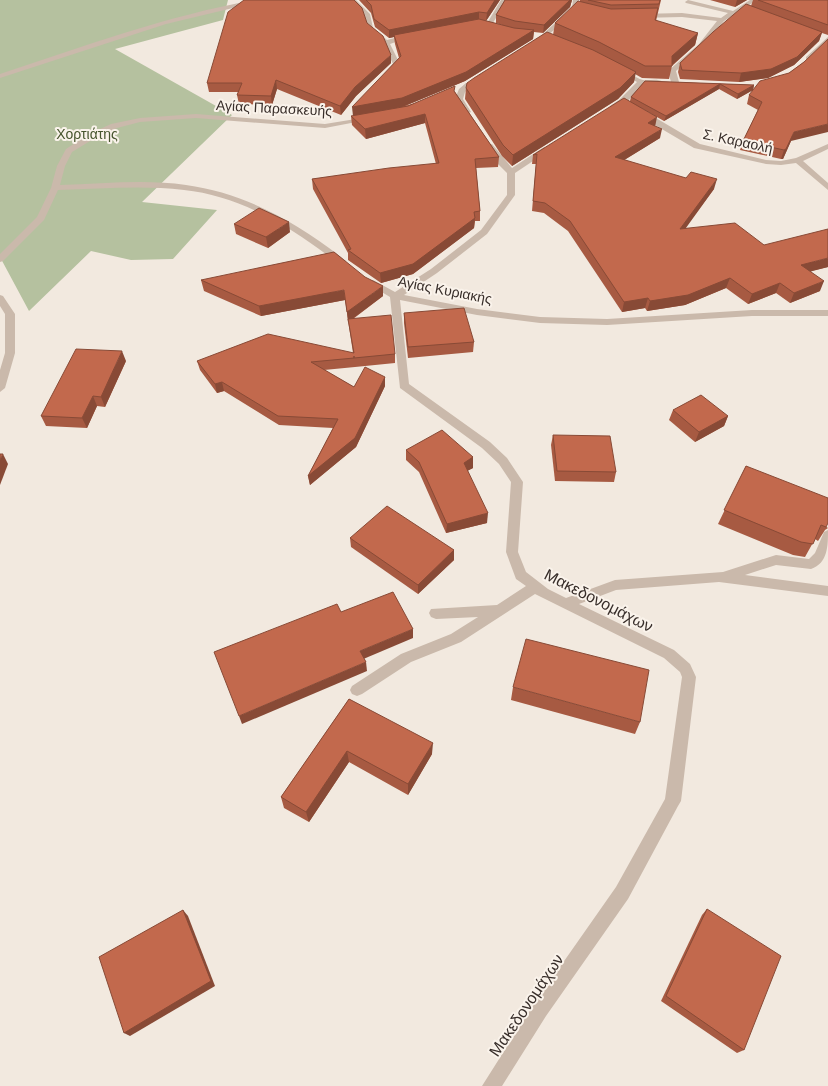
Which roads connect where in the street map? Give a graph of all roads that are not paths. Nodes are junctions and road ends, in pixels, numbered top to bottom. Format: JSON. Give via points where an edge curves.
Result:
{"nodes":[{"id":1,"x":264,"y":0,"type":"edge"},
{"id":2,"x":352,"y":0,"type":"edge"},
{"id":3,"x":504,"y":0,"type":"edge"},
{"id":4,"x":576,"y":0,"type":"edge"},
{"id":5,"x":754,"y":0,"type":"edge"},
{"id":6,"x":688,"y":2,"type":"dead end"},
{"id":7,"x":740,"y":8,"type":"junction"},
{"id":8,"x":575,"y":9,"type":"junction"},
{"id":9,"x":584,"y":11,"type":"edge"},
{"id":10,"x":748,"y":11,"type":"edge"},
{"id":11,"x":731,"y":12,"type":"junction"},
{"id":12,"x":628,"y":16,"type":"edge"},
{"id":13,"x":722,"y":20,"type":"junction"},
{"id":14,"x":479,"y":24,"type":"edge"},
{"id":15,"x":489,"y":25,"type":"junction"},
{"id":16,"x":497,"y":28,"type":"edge"},
{"id":17,"x":420,"y":34,"type":"edge"},
{"id":18,"x":529,"y":35,"type":"edge"},
{"id":19,"x":819,"y":36,"type":"edge"},
{"id":20,"x":546,"y":37,"type":"junction"},
{"id":21,"x":828,"y":39,"type":"edge"},
{"id":22,"x":554,"y":40,"type":"edge"},
{"id":23,"x":388,"y":42,"type":"junction"},
{"id":24,"x":532,"y":46,"type":"edge"},
{"id":25,"x":804,"y":62,"type":"edge"},
{"id":26,"x":613,"y":66,"type":"edge"},
{"id":27,"x":0,"y":76,"type":"edge"},
{"id":28,"x":380,"y":82,"type":"edge"},
{"id":29,"x":641,"y":82,"type":"junction"},
{"id":30,"x":675,"y":82,"type":"junction"},
{"id":31,"x":684,"y":83,"type":"edge"},
{"id":32,"x":452,"y":92,"type":"edge"},
{"id":33,"x":622,"y":102,"type":"junction"},
{"id":34,"x":350,"y":112,"type":"dead end"},
{"id":35,"x":606,"y":112,"type":"edge"},
{"id":36,"x":376,"y":117,"type":"edge"},
{"id":37,"x":472,"y":120,"type":"edge"},
{"id":38,"x":340,"y":124,"type":"junction"},
{"id":39,"x":482,"y":136,"type":"edge"},
{"id":40,"x":558,"y":142,"type":"edge"},
{"id":41,"x":828,"y":146,"type":"edge"},
{"id":42,"x":798,"y":160,"type":"junction"},
{"id":43,"x":511,"y":172,"type":"junction"},
{"id":44,"x":828,"y":187,"type":"edge"},
{"id":45,"x":55,"y":188,"type":"junction"},
{"id":46,"x":0,"y":259,"type":"edge"},
{"id":47,"x":395,"y":296,"type":"junction"},
{"id":48,"x":0,"y":298,"type":"edge"},
{"id":49,"x":828,"y":313,"type":"edge"},
{"id":50,"x":0,"y":388,"type":"edge"},
{"id":51,"x":828,"y":535,"type":"edge"},
{"id":52,"x":724,"y":577,"type":"junction"},
{"id":53,"x":535,"y":587,"type":"junction"},
{"id":54,"x":828,"y":591,"type":"edge"},
{"id":55,"x":566,"y":604,"type":"junction"},
{"id":56,"x":500,"y":610,"type":"junction"},
{"id":57,"x":436,"y":613,"type":"dead end"},
{"id":58,"x":357,"y":690,"type":"dead end"},
{"id":59,"x":491,"y":1086,"type":"edge"}],
"edges":[{"from":1,"to":27,"type":"street","via":[[172,22]]},
{"from":2,"to":23,"type":"street","via":[[367,14],[370,29]]},
{"from":3,"to":15,"type":"street"},
{"from":4,"to":8,"type":"street"},
{"from":5,"to":7,"type":"street"},
{"from":6,"to":11,"type":"street"},
{"from":7,"to":10,"type":"street"},
{"from":7,"to":11,"type":"street"},
{"from":8,"to":9,"type":"street"},
{"from":8,"to":20,"type":"street"},
{"from":11,"to":13,"type":"street"},
{"from":12,"to":13,"type":"street","via":[[682,15]]},
{"from":13,"to":30,"type":"street","via":[[701,45],[672,71]]},
{"from":14,"to":15,"type":"street"},
{"from":15,"to":16,"type":"street"},
{"from":17,"to":23,"type":"street"},
{"from":18,"to":20,"type":"street"},
{"from":19,"to":21,"type":"street"},
{"from":20,"to":22,"type":"street"},
{"from":20,"to":24,"type":"street"},
{"from":21,"to":25,"type":"street"},
{"from":23,"to":28,"type":"street","via":[[397,64]]},
{"from":26,"to":29,"type":"street"},
{"from":29,"to":30,"type":"street"},
{"from":29,"to":33,"type":"street"},
{"from":30,"to":31,"type":"street"},
{"from":32,"to":37,"type":"street","via":[[473,83],[462,91],[459,99]]},
{"from":33,"to":35,"type":"street"},
{"from":33,"to":42,"type":"street","name":"Σ. Καραολή","via":[[697,146],[766,162]]},
{"from":34,"to":38,"type":"street"},
{"from":36,"to":38,"type":"street","name":"Αγίας Παρασκευής"},
{"from":38,"to":45,"type":"street","name":"Αγίας Παρασκευής","via":[[325,126],[196,116],[140,120],[114,126],[69,151]]},
{"from":39,"to":43,"type":"street"},
{"from":40,"to":43,"type":"street"},
{"from":41,"to":42,"type":"street","name":"Σ. Καραολή"},
{"from":42,"to":44,"type":"street"},
{"from":43,"to":47,"type":"street","via":[[511,195],[484,232]]},
{"from":45,"to":46,"type":"street","name":"Αγίας Παρασκευής","via":[[40,218]]},
{"from":45,"to":47,"type":"street","name":"Αγίας Κυριακής","via":[[139,185],[215,192],[312,238],[357,273]]},
{"from":47,"to":49,"type":"street","name":"Αγίας Κυριακής","via":[[476,312],[540,320],[607,322],[752,313]]},
{"from":47,"to":53,"type":"street","name":"Μακεδονομάχων","via":[[404,385],[486,445],[508,468],[516,482],[512,552],[521,575]]},
{"from":48,"to":50,"type":"street","via":[[10,314],[10,353]]},
{"from":51,"to":52,"type":"street","via":[[820,556],[811,564],[776,560]]},
{"from":52,"to":54,"type":"street"},
{"from":52,"to":55,"type":"street","via":[[615,586]]},
{"from":53,"to":55,"type":"street","name":"Μακεδονομάχων"},
{"from":53,"to":56,"type":"street"},
{"from":55,"to":59,"type":"street","name":"Μακεδονομάχων","via":[[669,654],[685,668],[689,677],[673,801],[622,893]]},
{"from":56,"to":57,"type":"street"},
{"from":56,"to":58,"type":"street","via":[[456,638],[406,658]]}]}
